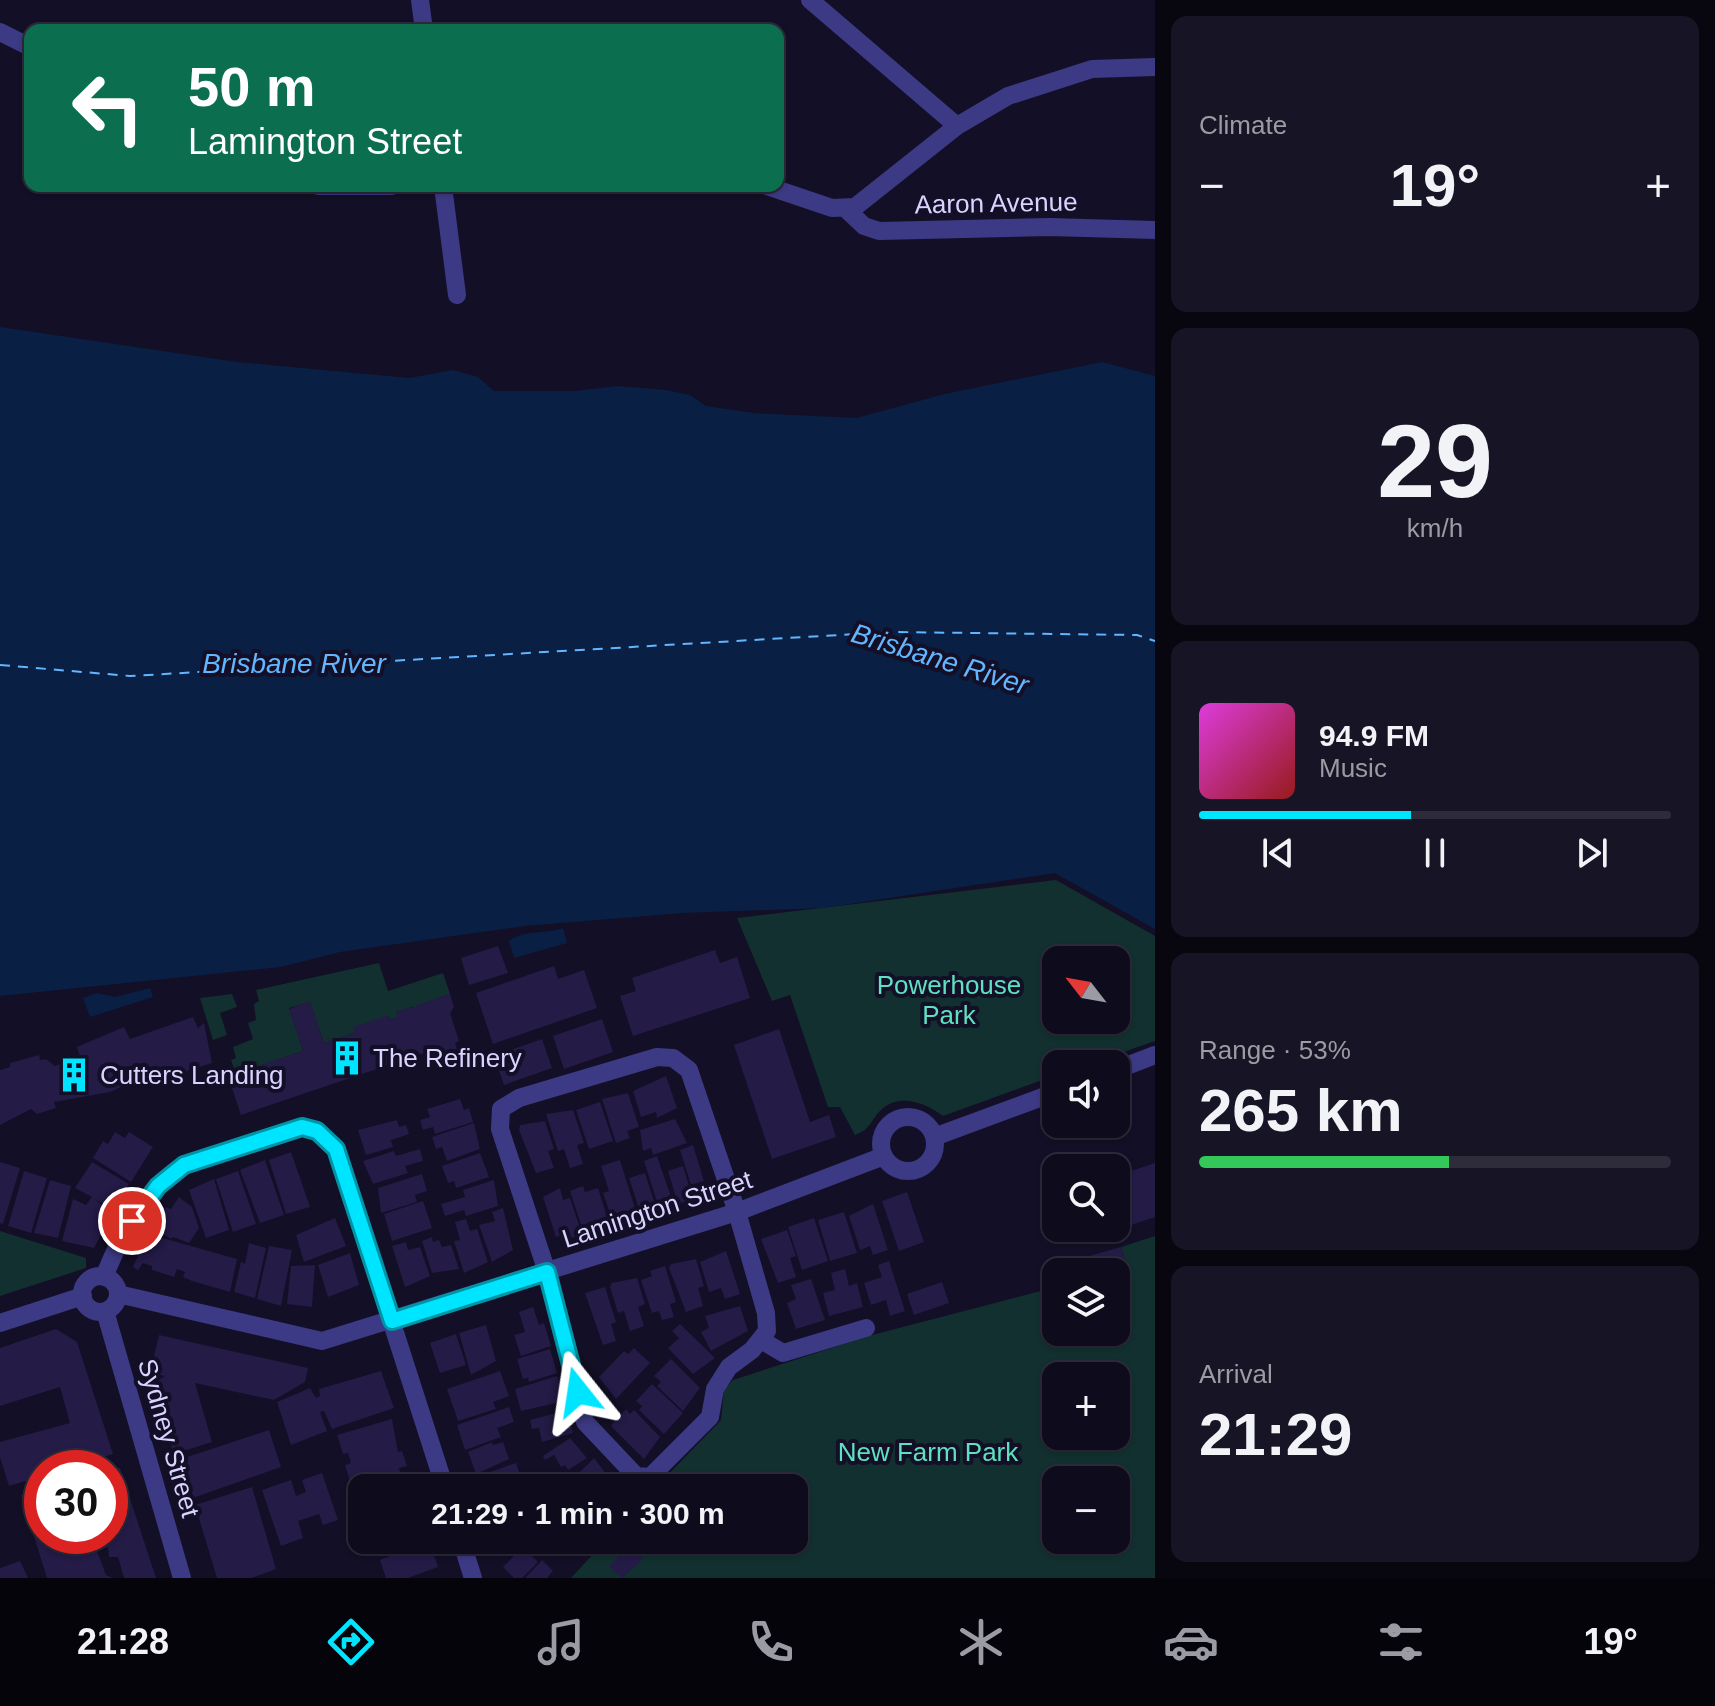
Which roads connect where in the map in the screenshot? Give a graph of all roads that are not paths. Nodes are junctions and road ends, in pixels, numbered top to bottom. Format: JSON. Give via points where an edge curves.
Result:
{"nodes":[{"id":1,"x":420,"y":0,"type":"edge"},
{"id":2,"x":810,"y":0,"type":"edge"},
{"id":3,"x":423,"y":24,"type":"edge"},
{"id":4,"x":0,"y":32,"type":"edge"},
{"id":5,"x":24,"y":44,"type":"edge"},
{"id":6,"x":1155,"y":67,"type":"edge"},
{"id":7,"x":957,"y":126,"type":"junction"},
{"id":8,"x":784,"y":191,"type":"edge"},
{"id":9,"x":444,"y":192,"type":"edge"},
{"id":10,"x":846,"y":209,"type":"junction"},
{"id":11,"x":1155,"y":230,"type":"edge"},
{"id":12,"x":457,"y":295,"type":"dead end"},
{"id":13,"x":1155,"y":1055,"type":"edge"},
{"id":14,"x":1130,"y":1065,"type":"edge"},
{"id":15,"x":1042,"y":1097,"type":"edge"},
{"id":16,"x":934,"y":1137,"type":"junction"},
{"id":17,"x":884,"y":1156,"type":"junction"},
{"id":18,"x":737,"y":1212,"type":"junction"},
{"id":19,"x":547,"y":1272,"type":"junction"},
{"id":20,"x":104,"y":1277,"type":"junction"},
{"id":21,"x":118,"y":1294,"type":"junction"},
{"id":22,"x":83,"y":1296,"type":"junction"},
{"id":23,"x":105,"y":1311,"type":"junction"},
{"id":24,"x":392,"y":1321,"type":"junction"},
{"id":25,"x":0,"y":1323,"type":"edge"},
{"id":26,"x":866,"y":1328,"type":"dead end"},
{"id":27,"x":761,"y":1340,"type":"junction"},
{"id":28,"x":441,"y":1474,"type":"edge"},
{"id":29,"x":465,"y":1554,"type":"edge"},
{"id":30,"x":182,"y":1578,"type":"edge"},
{"id":31,"x":473,"y":1578,"type":"edge"}],
"edges":[{"from":1,"to":3,"type":"street"},
{"from":2,"to":7,"type":"street"},
{"from":4,"to":5,"type":"street"},
{"from":6,"to":7,"type":"street","via":[[1092,69],[1008,96]]},
{"from":7,"to":10,"type":"street"},
{"from":8,"to":10,"type":"street","name":"Aaron Avenue"},
{"from":9,"to":12,"type":"street"},
{"from":10,"to":11,"type":"street","name":"Aaron Avenue","via":[[864,226],[879,231]]},
{"from":13,"to":14,"type":"street"},
{"from":15,"to":16,"type":"street"},
{"from":16,"to":17,"type":"street","via":[[933,1155],[921,1168],[905,1171]]},
{"from":16,"to":17,"type":"street","via":[[925,1122],[899,1119],[885,1130]]},
{"from":17,"to":18,"type":"street","name":"Lamington Street"},
{"from":18,"to":19,"type":"street","name":"Lamington Street"},
{"from":18,"to":19,"type":"street","via":[[689,1070],[673,1058],[657,1057],[519,1098],[501,1109],[500,1129]]},
{"from":18,"to":27,"type":"street","via":[[766,1313],[767,1331]]},
{"from":19,"to":24,"type":"street","name":"Lamington Street"},
{"from":19,"to":27,"type":"street","via":[[585,1422],[636,1476],[650,1477],[710,1417],[715,1389],[729,1367]]},
{"from":20,"to":21,"type":"street"},
{"from":20,"to":22,"type":"street","via":[[89,1281]]},
{"from":20,"to":24,"type":"street","via":[[143,1202],[170,1174],[302,1127],[317,1131],[336,1149]]},
{"from":21,"to":23,"type":"street","via":[[115,1305]]},
{"from":21,"to":24,"type":"street","name":"Lamington Street","via":[[322,1341]]},
{"from":22,"to":23,"type":"street","via":[[90,1309]]},
{"from":22,"to":25,"type":"street"},
{"from":23,"to":30,"type":"street","name":"Sydney Street"},
{"from":24,"to":28,"type":"street"},
{"from":26,"to":27,"type":"street","via":[[783,1353]]},
{"from":29,"to":31,"type":"street"}]}
